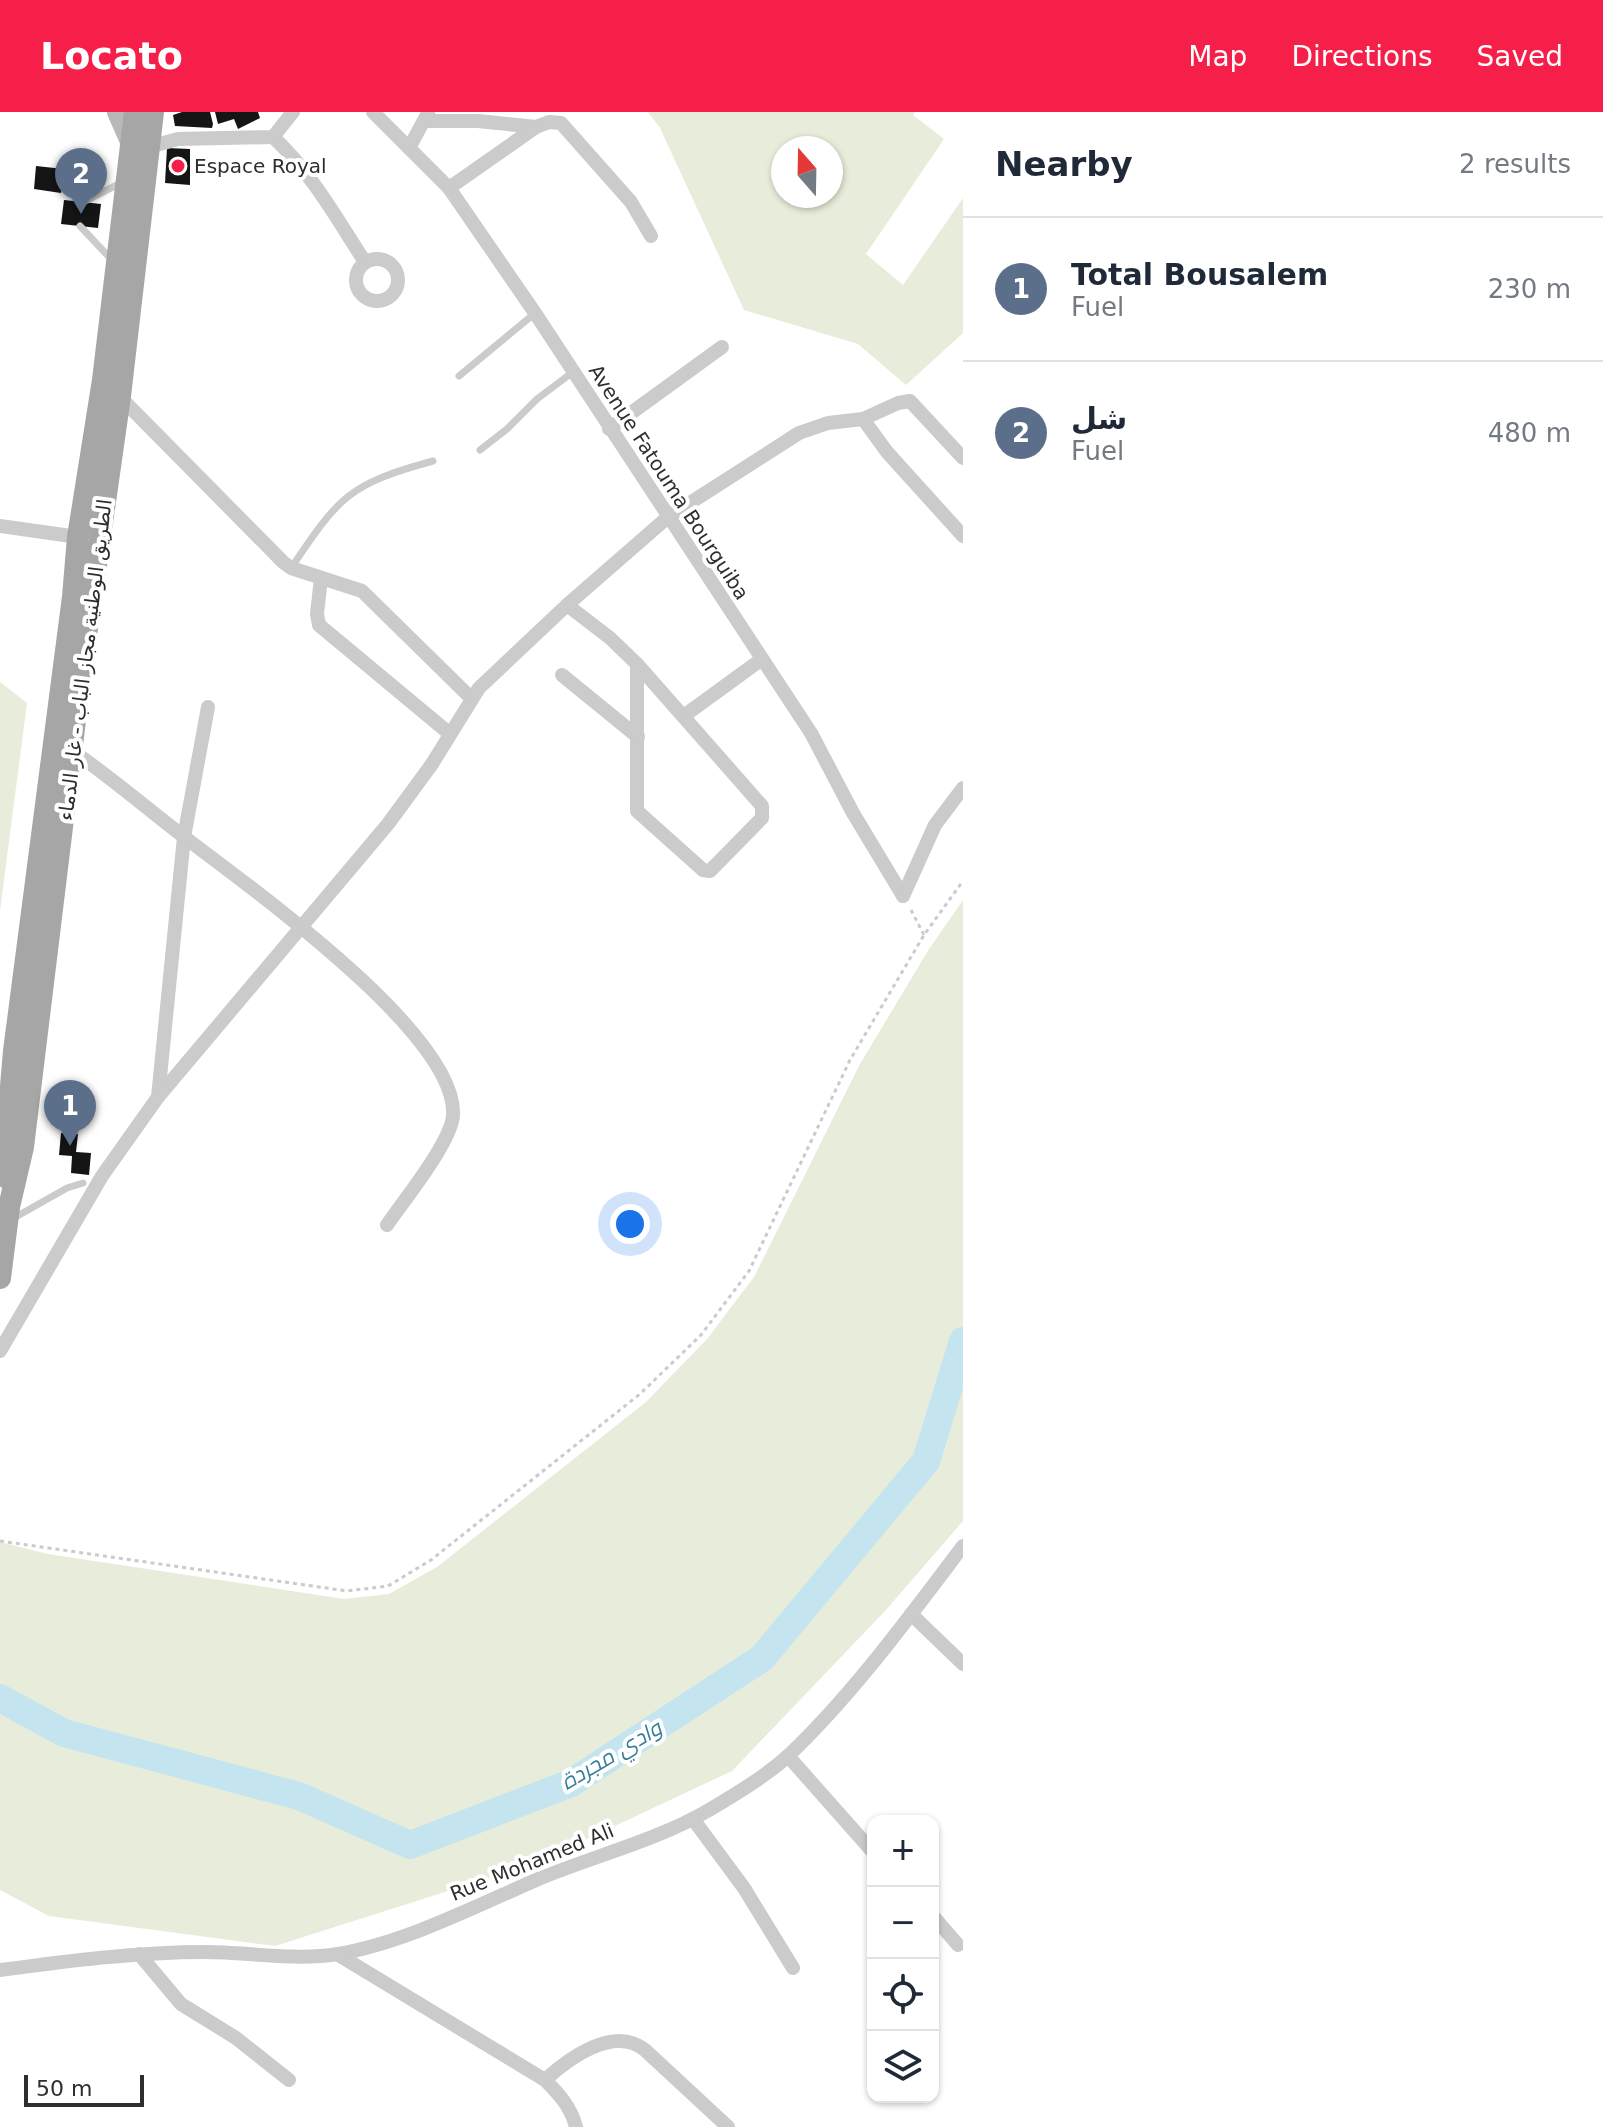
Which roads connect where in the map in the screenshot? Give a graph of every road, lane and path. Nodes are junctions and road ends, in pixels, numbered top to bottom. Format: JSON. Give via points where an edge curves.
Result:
{"nodes":[{"id":1,"x":293,"y":112,"type":"edge"},
{"id":2,"x":373,"y":112,"type":"edge"},
{"id":3,"x":137,"y":115,"type":"edge"},
{"id":4,"x":427,"y":116,"type":"edge"},
{"id":5,"x":536,"y":127,"type":"junction"},
{"id":6,"x":273,"y":137,"type":"junction"},
{"id":7,"x":178,"y":139,"type":"junction"},
{"id":8,"x":409,"y":148,"type":"junction"},
{"id":9,"x":139,"y":160,"type":"junction"},
{"id":10,"x":449,"y":188,"type":"junction"},
{"id":11,"x":83,"y":202,"type":"dead end"},
{"id":12,"x":80,"y":226,"type":"dead end"},
{"id":13,"x":651,"y":236,"type":"dead end"},
{"id":14,"x":365,"y":262,"type":"dead end"},
{"id":15,"x":115,"y":264,"type":"junction"},
{"id":16,"x":134,"y":281,"type":"junction"},
{"id":17,"x":535,"y":313,"type":"junction"},
{"id":18,"x":722,"y":347,"type":"dead end"},
{"id":19,"x":573,"y":372,"type":"junction"},
{"id":20,"x":459,"y":376,"type":"dead end"},
{"id":21,"x":103,"y":380,"type":"junction"},
{"id":22,"x":120,"y":396,"type":"junction"},
{"id":23,"x":863,"y":419,"type":"junction"},
{"id":24,"x":609,"y":429,"type":"junction"},
{"id":25,"x":480,"y":450,"type":"dead end"},
{"id":26,"x":963,"y":458,"type":"edge"},
{"id":27,"x":433,"y":461,"type":"dead end"},
{"id":28,"x":668,"y":517,"type":"junction"},
{"id":29,"x":0,"y":526,"type":"edge"},
{"id":30,"x":963,"y":536,"type":"edge"},
{"id":31,"x":78,"y":537,"type":"junction"},
{"id":32,"x":291,"y":568,"type":"junction"},
{"id":33,"x":321,"y":578,"type":"junction"},
{"id":34,"x":83,"y":598,"type":"junction"},
{"id":35,"x":567,"y":605,"type":"junction"},
{"id":36,"x":762,"y":659,"type":"junction"},
{"id":37,"x":637,"y":664,"type":"junction"},
{"id":38,"x":562,"y":675,"type":"dead end"},
{"id":39,"x":471,"y":698,"type":"junction"},
{"id":40,"x":208,"y":707,"type":"dead end"},
{"id":41,"x":685,"y":715,"type":"junction"},
{"id":42,"x":450,"y":734,"type":"junction"},
{"id":43,"x":638,"y":737,"type":"junction"},
{"id":44,"x":64,"y":745,"type":"junction"},
{"id":45,"x":963,"y":788,"type":"edge"},
{"id":46,"x":184,"y":837,"type":"junction"},
{"id":47,"x":963,"y":881,"type":"edge"},
{"id":48,"x":903,"y":896,"type":"junction"},
{"id":49,"x":302,"y":926,"type":"junction"},
{"id":50,"x":924,"y":935,"type":"junction"},
{"id":51,"x":158,"y":1097,"type":"junction"},
{"id":52,"x":83,"y":1183,"type":"dead end"},
{"id":53,"x":8,"y":1214,"type":"junction"},
{"id":54,"x":387,"y":1225,"type":"dead end"},
{"id":55,"x":1,"y":1265,"type":"edge"},
{"id":56,"x":0,"y":1351,"type":"edge"},
{"id":57,"x":0,"y":1541,"type":"edge"},
{"id":58,"x":963,"y":1546,"type":"edge"},
{"id":59,"x":958,"y":1564,"type":"edge"},
{"id":60,"x":911,"y":1614,"type":"junction"},
{"id":61,"x":963,"y":1664,"type":"edge"},
{"id":62,"x":788,"y":1756,"type":"junction"},
{"id":63,"x":693,"y":1819,"type":"junction"},
{"id":64,"x":867,"y":1845,"type":"edge"},
{"id":65,"x":939,"y":1923,"type":"edge"},
{"id":66,"x":958,"y":1945,"type":"dead end"},
{"id":67,"x":139,"y":1954,"type":"junction"},
{"id":68,"x":337,"y":1954,"type":"junction"},
{"id":69,"x":793,"y":1968,"type":"dead end"},
{"id":70,"x":0,"y":1970,"type":"edge"},
{"id":71,"x":289,"y":2080,"type":"dead end"},
{"id":72,"x":545,"y":2080,"type":"junction"},
{"id":73,"x":576,"y":2127,"type":"edge"},
{"id":74,"x":728,"y":2127,"type":"edge"}],
"edges":[{"from":1,"to":6,"type":"street"},
{"from":2,"to":8,"type":"street","name":"Avenue Fatouma Bourguiba"},
{"from":3,"to":7,"type":"street"},
{"from":3,"to":9,"type":"main road","name":"الطريق الوطنية مجاز الباب - غار الدماء"},
{"from":4,"to":5,"type":"street"},
{"from":4,"to":8,"type":"street"},
{"from":5,"to":10,"type":"street"},
{"from":5,"to":13,"type":"street","via":[[556,121],[565,126],[631,202]]},
{"from":6,"to":7,"type":"street"},
{"from":6,"to":14,"type":"street","via":[[292,154]]},
{"from":7,"to":9,"type":"street"},
{"from":8,"to":10,"type":"street","name":"Avenue Fatouma Bourguiba"},
{"from":9,"to":11,"type":"lane"},
{"from":9,"to":15,"type":"main road","name":"الطريق الوطنية مجاز الباب - غار الدماء"},
{"from":9,"to":16,"type":"main road","name":"الطريق الوطنية مجاز الباب - غار الدماء"},
{"from":10,"to":17,"type":"street","name":"Avenue Fatouma Bourguiba"},
{"from":12,"to":15,"type":"lane"},
{"from":15,"to":16,"type":"lane"},
{"from":15,"to":21,"type":"main road","name":"الطريق الوطنية مجاز الباب - غار الدماء"},
{"from":16,"to":22,"type":"main road","name":"الطريق الوطنية مجاز الباب - غار الدماء"},
{"from":17,"to":19,"type":"street","name":"Avenue Fatouma Bourguiba"},
{"from":17,"to":20,"type":"lane"},
{"from":18,"to":24,"type":"street"},
{"from":19,"to":24,"type":"street","name":"Avenue Fatouma Bourguiba"},
{"from":19,"to":25,"type":"lane"},
{"from":21,"to":22,"type":"street"},
{"from":21,"to":31,"type":"main road","name":"الطريق الوطنية مجاز الباب - غار الدماء"},
{"from":22,"to":32,"type":"street"},
{"from":22,"to":34,"type":"main road","name":"الطريق الوطنية مجاز الباب - غار الدماء"},
{"from":23,"to":26,"type":"street","via":[[910,401]]},
{"from":23,"to":28,"type":"street","via":[[799,433]]},
{"from":23,"to":30,"type":"street"},
{"from":24,"to":28,"type":"street","name":"Avenue Fatouma Bourguiba"},
{"from":27,"to":32,"type":"lane","via":[[386,474],[342,499]]},
{"from":28,"to":35,"type":"street"},
{"from":28,"to":36,"type":"street","name":"Avenue Fatouma Bourguiba"},
{"from":29,"to":31,"type":"street"},
{"from":31,"to":34,"type":"main road","name":"الطريق الوطنية مجاز الباب - غار الدماء"},
{"from":32,"to":33,"type":"street"},
{"from":33,"to":39,"type":"street","via":[[362,591]]},
{"from":33,"to":42,"type":"street","via":[[319,625]]},
{"from":34,"to":44,"type":"main road","name":"الطريق الوطنية مجاز الباب - غار الدماء"},
{"from":35,"to":37,"type":"street"},
{"from":35,"to":39,"type":"street"},
{"from":36,"to":41,"type":"street"},
{"from":36,"to":48,"type":"street","name":"Avenue Fatouma Bourguiba","via":[[811,733]]},
{"from":37,"to":41,"type":"street"},
{"from":37,"to":43,"type":"street"},
{"from":38,"to":43,"type":"street"},
{"from":39,"to":42,"type":"street"},
{"from":40,"to":46,"type":"street"},
{"from":41,"to":43,"type":"street","via":[[764,812],[710,871],[637,811]]},
{"from":42,"to":49,"type":"street","via":[[388,824]]},
{"from":44,"to":46,"type":"street"},
{"from":44,"to":53,"type":"main road","name":"الطريق الوطنية مجاز الباب - غار الدماء","via":[[30,1012],[6,1145]]},
{"from":45,"to":48,"type":"street","via":[[935,825]]},
{"from":46,"to":49,"type":"street"},
{"from":46,"to":51,"type":"street"},
{"from":47,"to":50,"type":"path"},
{"from":48,"to":50,"type":"path"},
{"from":49,"to":51,"type":"street"},
{"from":49,"to":54,"type":"street","via":[[401,1017],[443,1078],[451,1099],[448,1133]]},
{"from":50,"to":57,"type":"path","via":[[850,1060],[749,1271],[701,1335],[640,1394],[431,1560],[388,1586],[347,1591]]},
{"from":51,"to":56,"type":"street","via":[[102,1176]]},
{"from":52,"to":53,"type":"lane"},
{"from":53,"to":55,"type":"main road","name":"الطريق الوطنية مجاز الباب - غار الدماء"},
{"from":58,"to":59,"type":"street","name":"Rue Mohamed Ali"},
{"from":59,"to":60,"type":"street","name":"Rue Mohamed Ali"},
{"from":60,"to":61,"type":"street"},
{"from":60,"to":62,"type":"street","name":"Rue Mohamed Ali"},
{"from":62,"to":63,"type":"street","name":"Rue Mohamed Ali"},
{"from":62,"to":64,"type":"street"},
{"from":63,"to":68,"type":"street","name":"Rue Mohamed Ali","via":[[441,1920]]},
{"from":63,"to":69,"type":"street"},
{"from":65,"to":66,"type":"street"},
{"from":67,"to":68,"type":"street","name":"Rue Mohamed Ali"},
{"from":67,"to":70,"type":"street","name":"Rue Mohamed Ali"},
{"from":67,"to":71,"type":"street","via":[[181,2004]]},
{"from":68,"to":72,"type":"street"},
{"from":72,"to":73,"type":"street","via":[[562,2096]]},
{"from":72,"to":74,"type":"street","via":[[579,2055],[611,2041],[630,2041]]}]}
